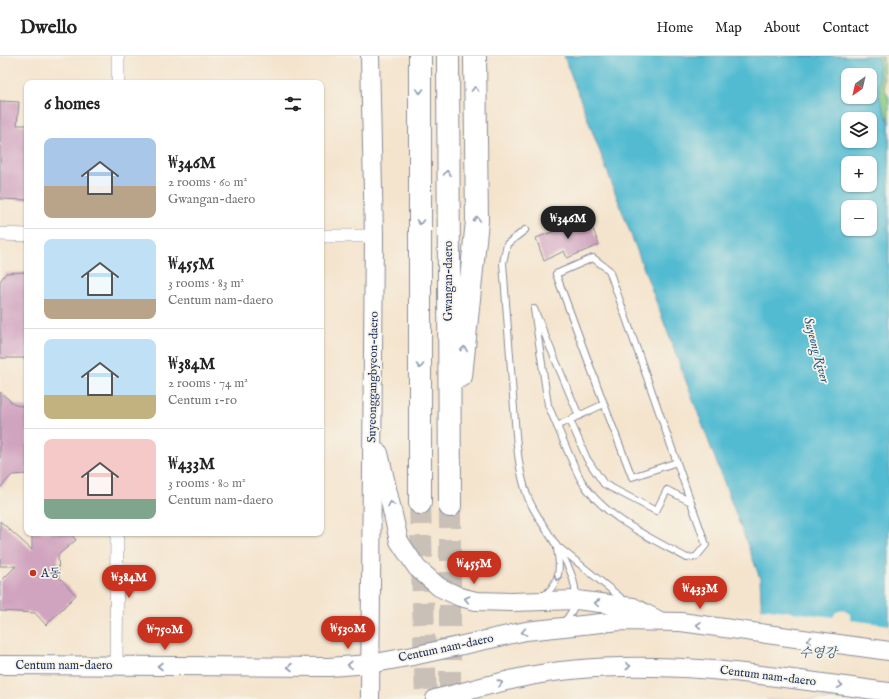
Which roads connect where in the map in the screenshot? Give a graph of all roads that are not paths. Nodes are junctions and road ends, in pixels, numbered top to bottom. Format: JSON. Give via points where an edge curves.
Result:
{"nodes":[{"id":1,"x":118,"y":56,"type":"edge"},
{"id":2,"x":359,"y":56,"type":"edge"},
{"id":3,"x":370,"y":56,"type":"edge"},
{"id":4,"x":420,"y":56,"type":"edge"},
{"id":5,"x":448,"y":56,"type":"edge"},
{"id":6,"x":475,"y":56,"type":"edge"},
{"id":7,"x":118,"y":80,"type":"edge"},
{"id":8,"x":371,"y":89,"type":"junction"},
{"id":9,"x":525,"y":230,"type":"dead end"},
{"id":10,"x":0,"y":234,"type":"edge"},
{"id":11,"x":24,"y":234,"type":"edge"},
{"id":12,"x":324,"y":236,"type":"edge"},
{"id":13,"x":374,"y":236,"type":"junction"},
{"id":14,"x":604,"y":404,"type":"junction"},
{"id":15,"x":579,"y":416,"type":"junction"},
{"id":16,"x":570,"y":420,"type":"junction"},
{"id":17,"x":372,"y":425,"type":"junction"},
{"id":18,"x":557,"y":426,"type":"junction"},
{"id":19,"x":677,"y":462,"type":"junction"},
{"id":20,"x":450,"y":485,"type":"junction"},
{"id":21,"x":691,"y":502,"type":"junction"},
{"id":22,"x":420,"y":504,"type":"tunnel mouth"},
{"id":23,"x":450,"y":506,"type":"tunnel mouth"},
{"id":24,"x":117,"y":536,"type":"edge"},
{"id":25,"x":557,"y":546,"type":"junction"},
{"id":26,"x":576,"y":600,"type":"junction"},
{"id":27,"x":535,"y":601,"type":"junction"},
{"id":28,"x":633,"y":607,"type":"junction"},
{"id":29,"x":660,"y":621,"type":"junction"},
{"id":30,"x":552,"y":628,"type":"junction"},
{"id":31,"x":889,"y":651,"type":"edge"},
{"id":32,"x":370,"y":664,"type":"junction"},
{"id":33,"x":0,"y":665,"type":"edge"},
{"id":34,"x":116,"y":666,"type":"junction"},
{"id":35,"x":889,"y":692,"type":"edge"},
{"id":36,"x":370,"y":699,"type":"edge"},
{"id":37,"x":435,"y":699,"type":"edge"}],
"edges":[{"from":1,"to":7,"type":"street"},
{"from":2,"to":8,"type":"main road"},
{"from":3,"to":8,"type":"main road","name":"Suyeonggangbyeon-daero"},
{"from":4,"to":22,"type":"highway","one_way":true},
{"from":20,"to":5,"type":"highway","name":"Gwangan-daero","one_way":true},
{"from":20,"to":6,"type":"highway","one_way":true,"via":[[477,221]]},
{"from":8,"to":13,"type":"main road","name":"Suyeonggangbyeon-daero"},
{"from":9,"to":25,"type":"lane","via":[[508,244],[503,263],[516,432],[521,474],[527,496],[537,518]]},
{"from":10,"to":11,"type":"street"},
{"from":12,"to":13,"type":"street"},
{"from":13,"to":17,"type":"main road","name":"Suyeonggangbyeon-daero"},
{"from":14,"to":15,"type":"lane"},
{"from":14,"to":19,"type":"lane","via":[[632,477]]},
{"from":14,"to":19,"type":"lane","via":[[556,274],[593,258],[609,270]]},
{"from":15,"to":16,"type":"lane"},
{"from":15,"to":18,"type":"lane","via":[[534,309],[548,404]]},
{"from":16,"to":18,"type":"lane"},
{"from":16,"to":21,"type":"lane","via":[[587,459],[604,484],[656,510],[667,490]]},
{"from":27,"to":17,"type":"main road","one_way":true,"via":[[476,601],[460,597],[439,587],[417,568],[400,541]]},
{"from":17,"to":32,"type":"main road","name":"Suyeonggangbyeon-daero"},
{"from":18,"to":21,"type":"lane","via":[[582,481],[604,506],[624,523],[687,558],[696,557],[706,545]]},
{"from":19,"to":21,"type":"lane"},
{"from":20,"to":23,"type":"highway","name":"Gwangan-daero"},
{"from":24,"to":34,"type":"street"},
{"from":25,"to":26,"type":"lane","via":[[567,560],[572,574]]},
{"from":25,"to":27,"type":"lane","one_way":true,"via":[[561,566],[556,582],[547,593]]},
{"from":25,"to":28,"type":"lane"},
{"from":26,"to":27,"type":"main road"},
{"from":28,"to":26,"type":"main road","one_way":true},
{"from":26,"to":30,"type":"lane","via":[[573,614],[564,623]]},
{"from":28,"to":29,"type":"main road"},
{"from":29,"to":30,"type":"main road","name":"Centum nam-daero","via":[[620,621]]},
{"from":31,"to":29,"type":"main road","name":"Centum nam-daero","one_way":true},
{"from":30,"to":32,"type":"main road","name":"Centum nam-daero","one_way":true,"via":[[526,631]]},
{"from":32,"to":34,"type":"main road","name":"Centum nam-daero","one_way":true,"via":[[329,667]]},
{"from":32,"to":36,"type":"main road","name":"Suyeonggangbyeon-daero"},
{"from":33,"to":34,"type":"main road","name":"Centum nam-daero"},
{"from":37,"to":35,"type":"main road","name":"Centum nam-daero","one_way":true,"via":[[530,676],[570,670],[651,665],[732,671]]}]}
